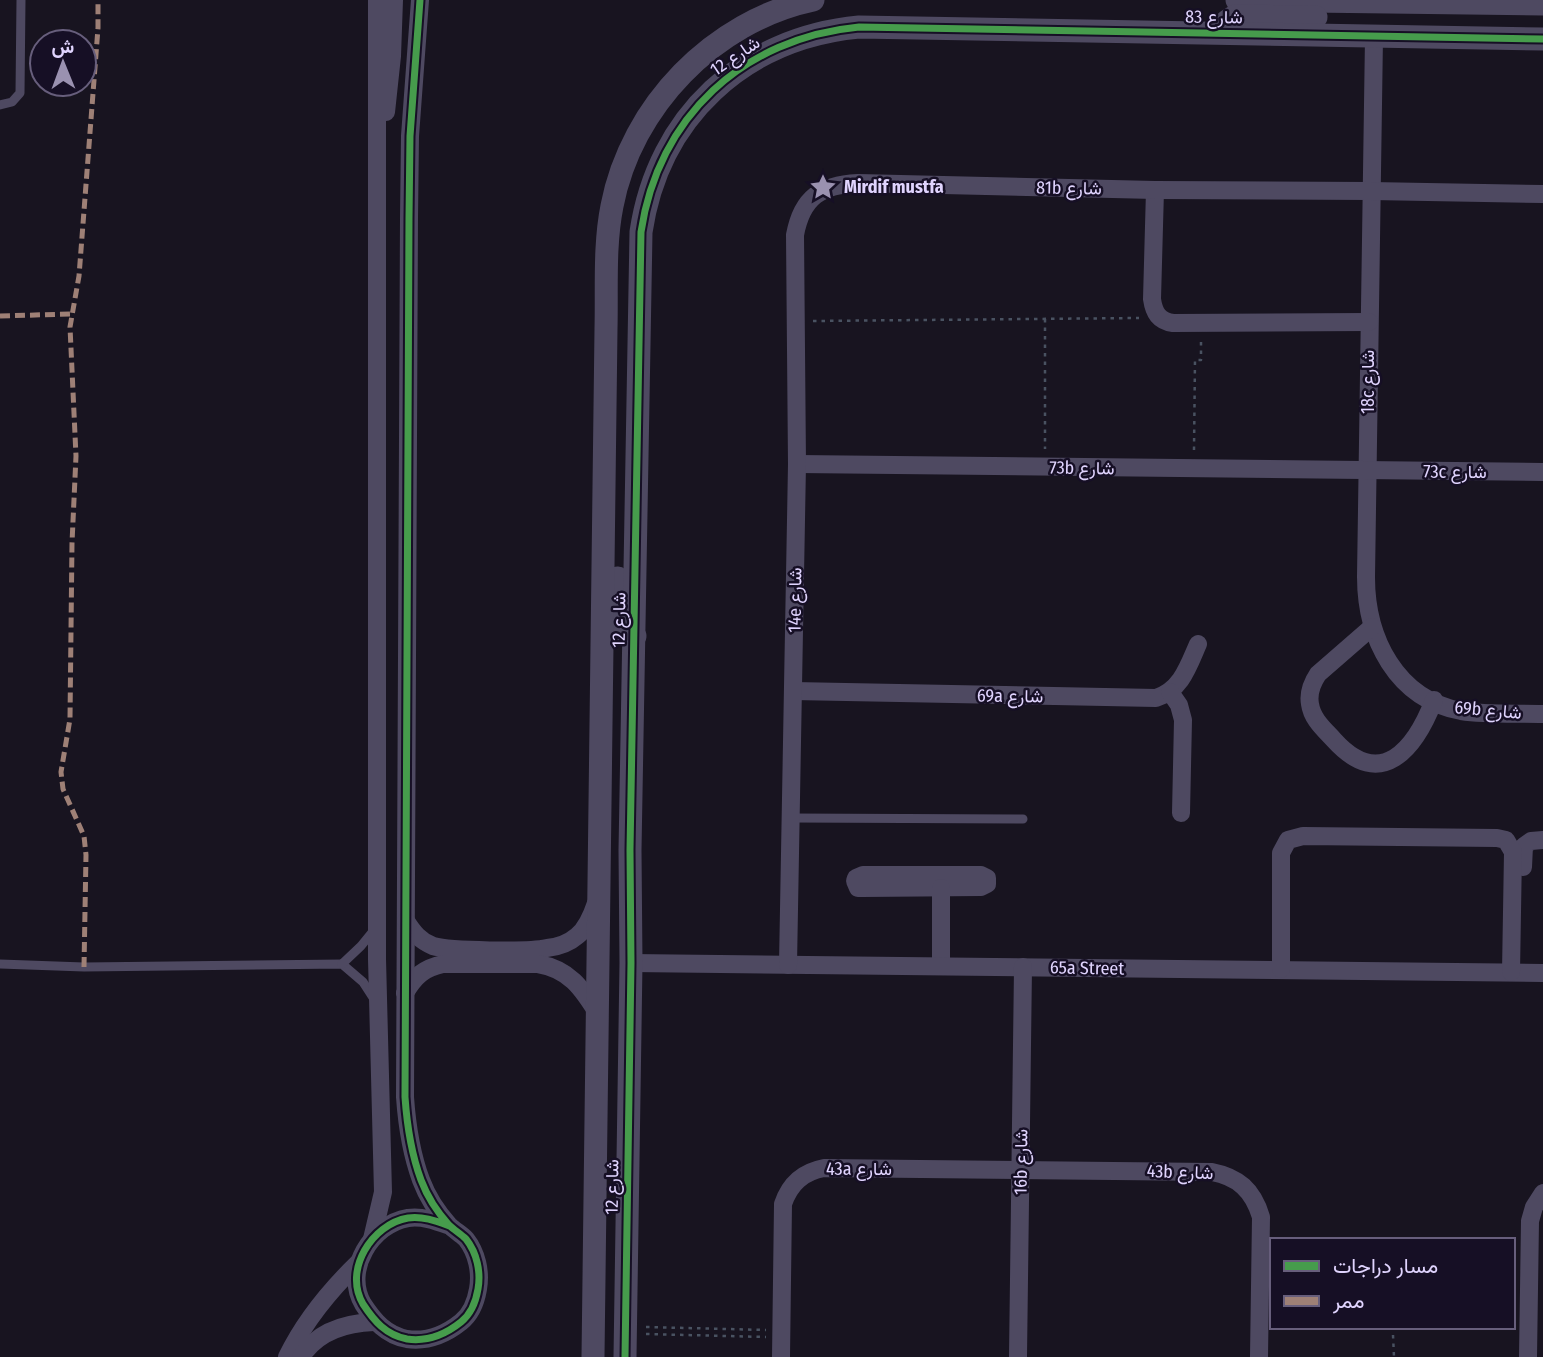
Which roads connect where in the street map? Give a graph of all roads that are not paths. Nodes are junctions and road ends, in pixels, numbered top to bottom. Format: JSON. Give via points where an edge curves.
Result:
{"nodes":[{"id":1,"x":21,"y":0,"type":"edge"},
{"id":2,"x":377,"y":0,"type":"edge"},
{"id":3,"x":394,"y":0,"type":"edge"},
{"id":4,"x":420,"y":0,"type":"edge"},
{"id":5,"x":813,"y":0,"type":"edge"},
{"id":6,"x":1237,"y":0,"type":"edge"},
{"id":7,"x":1374,"y":1,"type":"edge"},
{"id":8,"x":785,"y":4,"type":"edge"},
{"id":9,"x":1543,"y":4,"type":"edge"},
{"id":10,"x":883,"y":26,"type":"joint"},
{"id":11,"x":1229,"y":33,"type":"junction"},
{"id":12,"x":1374,"y":37,"type":"junction"},
{"id":13,"x":1543,"y":39,"type":"edge"},
{"id":14,"x":0,"y":105,"type":"edge"},
{"id":15,"x":378,"y":158,"type":"junction"},
{"id":16,"x":1155,"y":190,"type":"junction"},
{"id":17,"x":1371,"y":191,"type":"junction"},
{"id":18,"x":1543,"y":194,"type":"edge"},
{"id":19,"x":795,"y":235,"type":"joint"},
{"id":20,"x":1369,"y":322,"type":"junction"},
{"id":21,"x":797,"y":464,"type":"junction"},
{"id":22,"x":1367,"y":471,"type":"junction"},
{"id":23,"x":1543,"y":472,"type":"edge"},
{"id":24,"x":604,"y":539,"type":"junction"},
{"id":25,"x":1372,"y":627,"type":"junction"},
{"id":26,"x":635,"y":636,"type":"junction"},
{"id":27,"x":1198,"y":644,"type":"dead end"},
{"id":28,"x":793,"y":691,"type":"junction"},
{"id":29,"x":1170,"y":692,"type":"junction"},
{"id":30,"x":1434,"y":700,"type":"junction"},
{"id":31,"x":1543,"y":714,"type":"edge"},
{"id":32,"x":602,"y":723,"type":"junction"},
{"id":33,"x":1181,"y":813,"type":"dead end"},
{"id":34,"x":791,"y":818,"type":"junction"},
{"id":35,"x":1023,"y":819,"type":"dead end"},
{"id":36,"x":1543,"y":840,"type":"edge"},
{"id":37,"x":630,"y":850,"type":"junction"},
{"id":38,"x":941,"y":888,"type":"junction"},
{"id":39,"x":600,"y":890,"type":"junction"},
{"id":40,"x":405,"y":921,"type":"junction"},
{"id":41,"x":377,"y":926,"type":"junction"},
{"id":42,"x":631,"y":963,"type":"junction"},
{"id":43,"x":0,"y":964,"type":"edge"},
{"id":44,"x":342,"y":964,"type":"junction"},
{"id":45,"x":788,"y":965,"type":"junction"},
{"id":46,"x":941,"y":966,"type":"junction"},
{"id":47,"x":1023,"y":967,"type":"junction"},
{"id":48,"x":1282,"y":970,"type":"junction"},
{"id":49,"x":1516,"y":972,"type":"junction"},
{"id":50,"x":1543,"y":973,"type":"edge"},
{"id":51,"x":405,"y":993,"type":"junction"},
{"id":52,"x":377,"y":1006,"type":"junction"},
{"id":53,"x":598,"y":1014,"type":"junction"},
{"id":54,"x":1021,"y":1171,"type":"junction"},
{"id":55,"x":1543,"y":1194,"type":"edge"},
{"id":56,"x":450,"y":1226,"type":"junction"},
{"id":57,"x":372,"y":1239,"type":"junction"},
{"id":58,"x":1521,"y":1246,"type":"edge"},
{"id":59,"x":359,"y":1262,"type":"junction"},
{"id":60,"x":1521,"y":1293,"type":"edge"},
{"id":61,"x":374,"y":1322,"type":"junction"},
{"id":62,"x":287,"y":1357,"type":"edge"},
{"id":63,"x":301,"y":1357,"type":"edge"},
{"id":64,"x":593,"y":1357,"type":"edge"},
{"id":65,"x":625,"y":1357,"type":"edge"},
{"id":66,"x":781,"y":1357,"type":"edge"},
{"id":67,"x":1018,"y":1357,"type":"edge"},
{"id":68,"x":1259,"y":1357,"type":"edge"},
{"id":69,"x":1528,"y":1357,"type":"edge"}],
"edges":[{"from":1,"to":14,"type":"lane","via":[[20,93],[12,103]]},
{"from":2,"to":15,"type":"street"},
{"from":3,"to":15,"type":"street","via":[[392,56]]},
{"from":4,"to":40,"type":"street","via":[[410,136]]},
{"from":5,"to":8,"type":"street","name":"شارع 12"},
{"from":6,"to":7,"type":"street","name":"شارع 83"},
{"from":7,"to":9,"type":"street","name":"شارع 83"},
{"from":7,"to":11,"type":"street","via":[[1351,17],[1235,16],[1227,20]]},
{"from":8,"to":24,"type":"street","name":"شارع 12","via":[[729,34],[681,74],[643,126],[620,176],[608,242]]},
{"from":10,"to":11,"type":"street","name":"شارع 83"},
{"from":10,"to":26,"type":"street","name":"شارع 12","via":[[809,35],[741,67],[687,118],[652,184],[641,232]]},
{"from":11,"to":12,"type":"street","name":"شارع 83"},
{"from":12,"to":13,"type":"street","name":"شارع 83"},
{"from":12,"to":17,"type":"street","name":"18c شارع"},
{"from":15,"to":41,"type":"street"},
{"from":16,"to":17,"type":"street","name":"81b شارع"},
{"from":16,"to":19,"type":"street","name":"81b شارع","via":[[843,184],[828,187],[804,206]]},
{"from":16,"to":20,"type":"street","via":[[1152,299],[1160,318],[1173,323]]},
{"from":17,"to":18,"type":"street"},
{"from":17,"to":20,"type":"street","name":"18c شارع"},
{"from":19,"to":21,"type":"street","name":"14e شارع"},
{"from":20,"to":22,"type":"street","name":"18c شارع"},
{"from":21,"to":22,"type":"street","name":"73b شارع"},
{"from":21,"to":28,"type":"street","name":"14e شارع"},
{"from":22,"to":23,"type":"street","name":"73c شارع"},
{"from":22,"to":25,"type":"street","name":"18c شارع","via":[[1366,594]]},
{"from":24,"to":26,"type":"street","via":[[616,569],[620,628]]},
{"from":24,"to":32,"type":"street","name":"شارع 12"},
{"from":25,"to":30,"type":"street","name":"18c شارع","via":[[1388,663],[1416,691]]},
{"from":25,"to":30,"type":"street","via":[[1313,681],[1309,697],[1316,720],[1351,757],[1375,764],[1392,759],[1409,745]]},
{"from":26,"to":37,"type":"street","name":"شارع 12"},
{"from":27,"to":29,"type":"street","via":[[1180,682]]},
{"from":28,"to":29,"type":"street","name":"69a شارع","via":[[1148,699]]},
{"from":28,"to":34,"type":"street","name":"14e شارع"},
{"from":29,"to":33,"type":"street","via":[[1183,720]]},
{"from":30,"to":31,"type":"street","name":"69b شارع","via":[[1471,712]]},
{"from":32,"to":37,"type":"street","via":[[618,731],[619,811]]},
{"from":32,"to":39,"type":"street","name":"شارع 12"},
{"from":34,"to":35,"type":"lane"},
{"from":34,"to":45,"type":"street","name":"14e شارع"},
{"from":36,"to":49,"type":"street","via":[[1527,842],[1523,849]]},
{"from":37,"to":42,"type":"street","name":"شارع 12"},
{"from":38,"to":38,"type":"street","via":[[985,887],[988,881],[981,875],[863,875],[855,881],[862,888]]},
{"from":38,"to":46,"type":"street"},
{"from":39,"to":40,"type":"street","via":[[581,932],[545,949],[433,946]]},
{"from":39,"to":53,"type":"street","name":"شارع 12"},
{"from":40,"to":51,"type":"street"},
{"from":41,"to":44,"type":"lane"},
{"from":41,"to":52,"type":"street"},
{"from":42,"to":45,"type":"street","name":"65a Street"},
{"from":42,"to":65,"type":"street","name":"شارع 12"},
{"from":43,"to":44,"type":"lane"},
{"from":44,"to":52,"type":"lane","via":[[363,982]]},
{"from":45,"to":46,"type":"street","name":"65a Street"},
{"from":46,"to":47,"type":"street","name":"65a Street"},
{"from":47,"to":48,"type":"street","name":"65a Street"},
{"from":47,"to":54,"type":"street","name":"16b شارع"},
{"from":48,"to":49,"type":"street","name":"65a Street"},
{"from":48,"to":49,"type":"street","via":[[1281,853],[1288,840],[1303,836],[1506,840],[1513,852]]},
{"from":49,"to":50,"type":"street","name":"65a Street"},
{"from":51,"to":53,"type":"street","via":[[429,967],[538,964],[570,977]]},
{"from":51,"to":56,"type":"street","via":[[405,1097],[411,1147],[422,1183]]},
{"from":52,"to":57,"type":"street","via":[[383,1192]]},
{"from":53,"to":64,"type":"street","name":"شارع 12"},
{"from":54,"to":66,"type":"street","name":"43a شارع","via":[[824,1168],[802,1175],[783,1204]]},
{"from":54,"to":67,"type":"street","name":"16b شارع"},
{"from":54,"to":68,"type":"street","name":"43b شارع","via":[[1212,1172],[1238,1181],[1257,1203],[1261,1217]]},
{"from":55,"to":58,"type":"street"},
{"from":56,"to":57,"type":"street","via":[[430,1218],[408,1218],[388,1225]]},
{"from":56,"to":61,"type":"street","via":[[466,1239],[480,1279],[476,1300],[465,1318],[449,1332],[428,1339],[407,1339]]},
{"from":57,"to":59,"type":"street"},
{"from":58,"to":60,"type":"street"},
{"from":59,"to":61,"type":"street","via":[[360,1299]]},
{"from":59,"to":62,"type":"street","via":[[323,1300]]},
{"from":60,"to":69,"type":"street"},
{"from":61,"to":63,"type":"street","via":[[335,1328]]}]}
